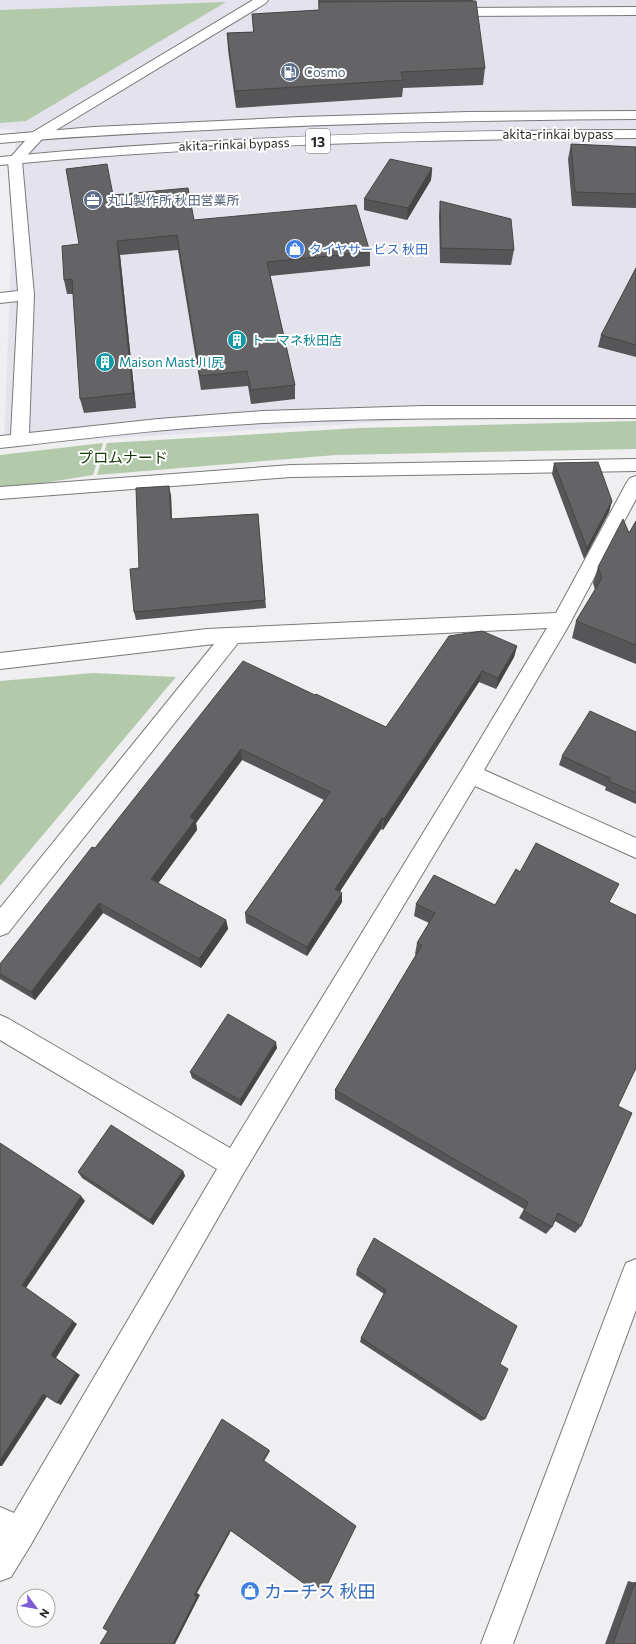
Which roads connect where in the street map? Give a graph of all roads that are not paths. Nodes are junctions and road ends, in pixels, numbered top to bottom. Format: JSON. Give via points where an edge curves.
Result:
{"nodes":[{"id":1,"x":263,"y":6,"type":"edge"},
{"id":2,"x":636,"y":11,"type":"edge"},
{"id":3,"x":436,"y":12,"type":"edge"},
{"id":4,"x":636,"y":115,"type":"edge"},
{"id":5,"x":636,"y":134,"type":"edge"},
{"id":6,"x":38,"y":135,"type":"junction"},
{"id":7,"x":0,"y":139,"type":"edge"},
{"id":8,"x":7,"y":160,"type":"edge"},
{"id":9,"x":26,"y":295,"type":"junction"},
{"id":10,"x":0,"y":298,"type":"edge"},
{"id":11,"x":636,"y":412,"type":"edge"},
{"id":12,"x":20,"y":440,"type":"junction"},
{"id":13,"x":0,"y":442,"type":"edge"},
{"id":14,"x":636,"y":465,"type":"edge"},
{"id":15,"x":636,"y":482,"type":"edge"},
{"id":16,"x":0,"y":493,"type":"edge"},
{"id":17,"x":562,"y":620,"type":"junction"},
{"id":18,"x":232,"y":636,"type":"junction"},
{"id":19,"x":0,"y":660,"type":"edge"},
{"id":20,"x":471,"y":774,"type":"junction"},
{"id":21,"x":636,"y":848,"type":"edge"},
{"id":22,"x":0,"y":926,"type":"edge"},
{"id":23,"x":0,"y":1027,"type":"edge"},
{"id":24,"x":234,"y":1165,"type":"junction"},
{"id":25,"x":636,"y":1272,"type":"edge"},
{"id":26,"x":9,"y":1528,"type":"edge"},
{"id":27,"x":0,"y":1566,"type":"edge"},
{"id":28,"x":497,"y":1644,"type":"edge"}],
"edges":[{"from":1,"to":6,"type":"main road","via":[[242,13]]},
{"from":2,"to":3,"type":"main road"},
{"from":4,"to":6,"type":"main road","name":"akita-rinkai bypass","number":"13","via":[[432,116],[265,122]]},
{"from":5,"to":8,"type":"main road","name":"akita-rinkai bypass","number":"13","via":[[496,134],[193,146]]},
{"from":6,"to":7,"type":"main road","name":"akita-rinkai bypass","number":"13"},
{"from":6,"to":8,"type":"main road"},
{"from":8,"to":9,"type":"main road"},
{"from":9,"to":10,"type":"main road"},
{"from":9,"to":12,"type":"main road"},
{"from":11,"to":12,"type":"main road","via":[[304,415],[209,420]]},
{"from":12,"to":13,"type":"main road"},
{"from":14,"to":16,"type":"main road","via":[[291,470]]},
{"from":15,"to":17,"type":"main road"},
{"from":17,"to":18,"type":"main road"},
{"from":17,"to":20,"type":"main road"},
{"from":18,"to":19,"type":"main road"},
{"from":18,"to":22,"type":"main road"},
{"from":20,"to":21,"type":"main road"},
{"from":20,"to":24,"type":"main road"},
{"from":23,"to":24,"type":"main road"},
{"from":24,"to":26,"type":"main road"},
{"from":25,"to":28,"type":"main road"},
{"from":26,"to":27,"type":"main road"}]}
